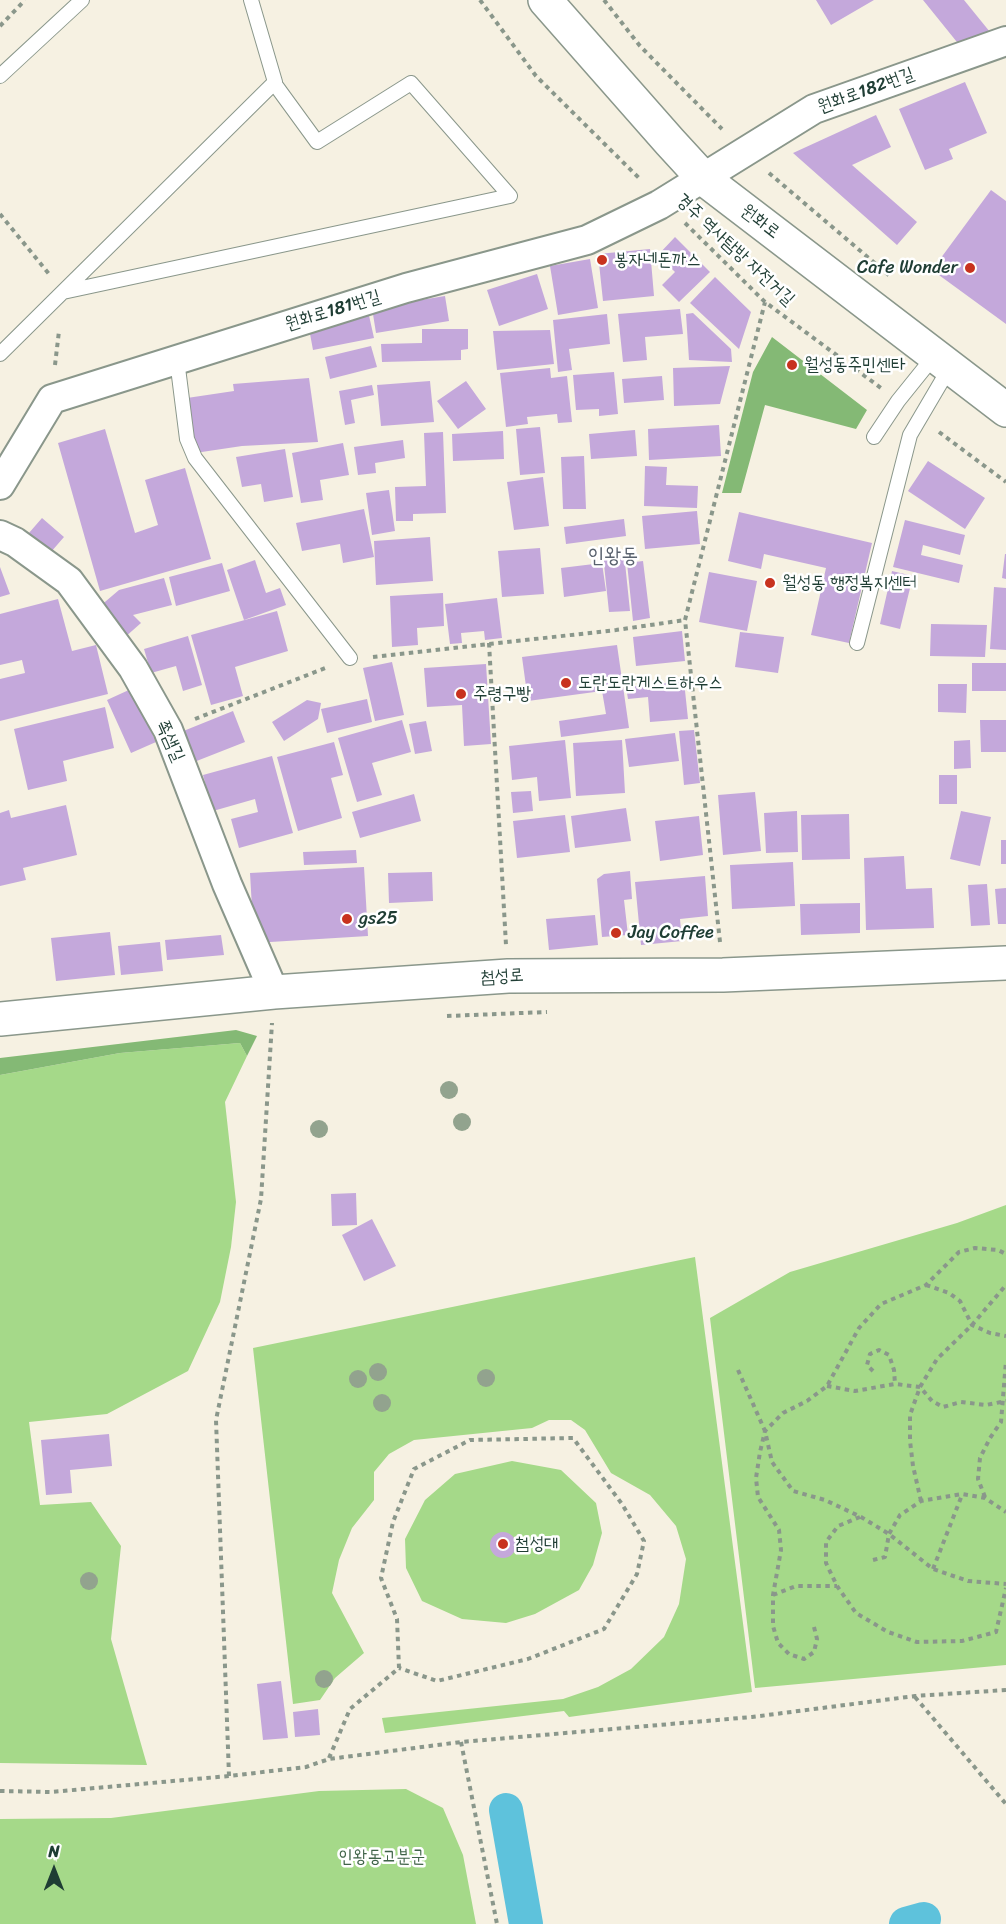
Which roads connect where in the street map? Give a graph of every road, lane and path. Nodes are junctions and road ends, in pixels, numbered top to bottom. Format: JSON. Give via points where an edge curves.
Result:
{"nodes":[{"id":1,"x":25,"y":0,"type":"edge"},
{"id":2,"x":82,"y":0,"type":"edge"},
{"id":3,"x":251,"y":0,"type":"edge"},
{"id":4,"x":480,"y":0,"type":"edge"},
{"id":5,"x":545,"y":0,"type":"edge"},
{"id":6,"x":604,"y":0,"type":"edge"},
{"id":7,"x":0,"y":26,"type":"edge"},
{"id":8,"x":1006,"y":41,"type":"edge"},
{"id":9,"x":0,"y":76,"type":"edge"},
{"id":10,"x":274,"y":84,"type":"junction"},
{"id":11,"x":745,"y":153,"type":"junction"},
{"id":12,"x":704,"y":179,"type":"junction"},
{"id":13,"x":664,"y":202,"type":"junction"},
{"id":14,"x":898,"y":283,"type":"dead end"},
{"id":15,"x":63,"y":291,"type":"junction"},
{"id":16,"x":765,"y":302,"type":"junction"},
{"id":17,"x":0,"y":354,"type":"edge"},
{"id":18,"x":177,"y":360,"type":"junction"},
{"id":19,"x":943,"y":361,"type":"junction"},
{"id":20,"x":898,"y":401,"type":"junction"},
{"id":21,"x":1006,"y":410,"type":"edge"},
{"id":22,"x":921,"y":418,"type":"junction"},
{"id":23,"x":874,"y":437,"type":"dead end"},
{"id":24,"x":1006,"y":482,"type":"edge"},
{"id":25,"x":0,"y":484,"type":"edge"},
{"id":26,"x":0,"y":535,"type":"edge"},
{"id":27,"x":685,"y":620,"type":"junction"},
{"id":28,"x":489,"y":643,"type":"junction"},
{"id":29,"x":857,"y":643,"type":"dead end"},
{"id":30,"x":350,"y":658,"type":"junction"},
{"id":31,"x":168,"y":730,"type":"junction"},
{"id":32,"x":1006,"y":963,"type":"edge"},
{"id":33,"x":723,"y":975,"type":"junction"},
{"id":34,"x":508,"y":976,"type":"junction"},
{"id":35,"x":274,"y":992,"type":"junction"},
{"id":36,"x":0,"y":1019,"type":"edge"},
{"id":37,"x":1006,"y":1254,"type":"edge"},
{"id":38,"x":926,"y":1285,"type":"junction"},
{"id":39,"x":1006,"y":1285,"type":"edge"},
{"id":40,"x":972,"y":1325,"type":"junction"},
{"id":41,"x":1006,"y":1336,"type":"edge"},
{"id":42,"x":1006,"y":1361,"type":"edge"},
{"id":43,"x":738,"y":1370,"type":"dead end"},
{"id":44,"x":873,"y":1371,"type":"dead end"},
{"id":45,"x":896,"y":1384,"type":"junction"},
{"id":46,"x":827,"y":1386,"type":"junction"},
{"id":47,"x":920,"y":1387,"type":"junction"},
{"id":48,"x":1005,"y":1401,"type":"edge"},
{"id":49,"x":1003,"y":1423,"type":"edge"},
{"id":50,"x":765,"y":1431,"type":"junction"},
{"id":51,"x":962,"y":1494,"type":"junction"},
{"id":52,"x":985,"y":1498,"type":"junction"},
{"id":53,"x":921,"y":1501,"type":"junction"},
{"id":54,"x":1006,"y":1512,"type":"edge"},
{"id":55,"x":861,"y":1516,"type":"junction"},
{"id":56,"x":889,"y":1534,"type":"junction"},
{"id":57,"x":873,"y":1560,"type":"dead end"},
{"id":58,"x":933,"y":1569,"type":"junction"},
{"id":59,"x":837,"y":1586,"type":"junction"},
{"id":60,"x":1006,"y":1586,"type":"edge"},
{"id":61,"x":773,"y":1595,"type":"junction"},
{"id":62,"x":814,"y":1627,"type":"dead end"},
{"id":63,"x":399,"y":1668,"type":"junction"},
{"id":64,"x":1006,"y":1690,"type":"edge"},
{"id":65,"x":915,"y":1696,"type":"junction"},
{"id":66,"x":461,"y":1742,"type":"junction"},
{"id":67,"x":329,"y":1759,"type":"junction"},
{"id":68,"x":229,"y":1776,"type":"junction"},
{"id":69,"x":0,"y":1791,"type":"edge"},
{"id":70,"x":1006,"y":1804,"type":"edge"},
{"id":71,"x":497,"y":1924,"type":"edge"}],
"edges":[{"from":1,"to":7,"type":"path"},
{"from":2,"to":9,"type":"lane"},
{"from":3,"to":10,"type":"lane"},
{"from":4,"to":13,"type":"path","name":"경주 역사탐방 자전거길","via":[[536,76]]},
{"from":5,"to":12,"type":"street","name":"원화로"},
{"from":6,"to":11,"type":"path","via":[[640,46]]},
{"from":8,"to":11,"type":"street","name":"원화로182번길","via":[[814,109]]},
{"from":10,"to":15,"type":"lane"},
{"from":10,"to":15,"type":"lane","via":[[317,142],[411,84],[510,196]]},
{"from":11,"to":12,"type":"street","name":"원화로182번길"},
{"from":11,"to":14,"type":"path"},
{"from":12,"to":13,"type":"street","name":"원화로181번길"},
{"from":12,"to":19,"type":"street","name":"원화로"},
{"from":13,"to":16,"type":"path","name":"경주 역사탐방 자전거길"},
{"from":13,"to":18,"type":"street","name":"원화로181번길","via":[[587,240],[406,288]]},
{"from":15,"to":17,"type":"lane"},
{"from":16,"to":20,"type":"path","name":"경주 역사탐방 자전거길"},
{"from":16,"to":27,"type":"path"},
{"from":18,"to":25,"type":"street","name":"원화로181번길","via":[[52,399]]},
{"from":18,"to":30,"type":"lane","via":[[187,438],[195,459]]},
{"from":19,"to":20,"type":"lane"},
{"from":19,"to":21,"type":"street","name":"원화로"},
{"from":19,"to":22,"type":"lane"},
{"from":20,"to":23,"type":"lane"},
{"from":22,"to":24,"type":"path"},
{"from":22,"to":29,"type":"lane","via":[[910,435]]},
{"from":26,"to":31,"type":"street","name":"쪽샘길","via":[[69,581],[133,668]]},
{"from":27,"to":28,"type":"path"},
{"from":27,"to":33,"type":"path"},
{"from":28,"to":30,"type":"path"},
{"from":28,"to":34,"type":"path"},
{"from":30,"to":31,"type":"path"},
{"from":31,"to":35,"type":"street","name":"쪽샘길","via":[[227,884]]},
{"from":32,"to":33,"type":"street","name":"첨성로"},
{"from":33,"to":34,"type":"street","name":"첨성로"},
{"from":34,"to":35,"type":"street","name":"첨성로"},
{"from":35,"to":36,"type":"street","name":"첨성로"},
{"from":35,"to":68,"type":"path","via":[[261,1199],[216,1420]]},
{"from":37,"to":38,"type":"path","via":[[975,1248],[959,1252]]},
{"from":38,"to":40,"type":"path","via":[[960,1301]]},
{"from":38,"to":46,"type":"path","via":[[880,1304],[858,1328]]},
{"from":39,"to":40,"type":"path"},
{"from":40,"to":41,"type":"path"},
{"from":40,"to":47,"type":"path","via":[[937,1359]]},
{"from":42,"to":48,"type":"path"},
{"from":43,"to":50,"type":"path"},
{"from":44,"to":45,"type":"path","via":[[867,1365],[870,1354],[879,1350],[889,1355]]},
{"from":45,"to":46,"type":"path","via":[[855,1391]]},
{"from":45,"to":47,"type":"path"},
{"from":46,"to":50,"type":"path","via":[[783,1413]]},
{"from":47,"to":48,"type":"path","via":[[943,1407],[961,1402],[986,1405]]},
{"from":47,"to":53,"type":"path","via":[[910,1415],[910,1441]]},
{"from":48,"to":49,"type":"path"},
{"from":49,"to":52,"type":"path","via":[[980,1458],[978,1479]]},
{"from":50,"to":55,"type":"path","via":[[772,1462],[793,1491]]},
{"from":50,"to":61,"type":"path","via":[[756,1478],[758,1497],[779,1530],[781,1550]]},
{"from":51,"to":52,"type":"path"},
{"from":51,"to":53,"type":"path"},
{"from":51,"to":58,"type":"path"},
{"from":52,"to":54,"type":"path"},
{"from":53,"to":56,"type":"path","via":[[900,1515]]},
{"from":55,"to":56,"type":"path"},
{"from":55,"to":59,"type":"path","via":[[838,1526],[826,1542],[826,1563]]},
{"from":56,"to":57,"type":"path","via":[[885,1557]]},
{"from":56,"to":58,"type":"path"},
{"from":58,"to":60,"type":"path","via":[[968,1581]]},
{"from":59,"to":60,"type":"path","via":[[856,1613],[888,1632],[917,1642],[962,1641],[996,1632]]},
{"from":59,"to":61,"type":"path","via":[[796,1586]]},
{"from":61,"to":62,"type":"path","via":[[775,1634],[789,1654],[804,1659],[814,1652]]},
{"from":63,"to":63,"type":"path","via":[[397,1619],[381,1578],[393,1522],[414,1469],[470,1440],[573,1438],[644,1541],[637,1574],[604,1629],[528,1659],[437,1681]]},
{"from":63,"to":67,"type":"path","via":[[350,1709]]},
{"from":64,"to":65,"type":"path"},
{"from":65,"to":66,"type":"path","via":[[752,1717]]},
{"from":65,"to":70,"type":"path"},
{"from":66,"to":67,"type":"path"},
{"from":66,"to":71,"type":"path"},
{"from":67,"to":68,"type":"path","via":[[306,1767]]},
{"from":68,"to":69,"type":"path","via":[[51,1792]]}]}
